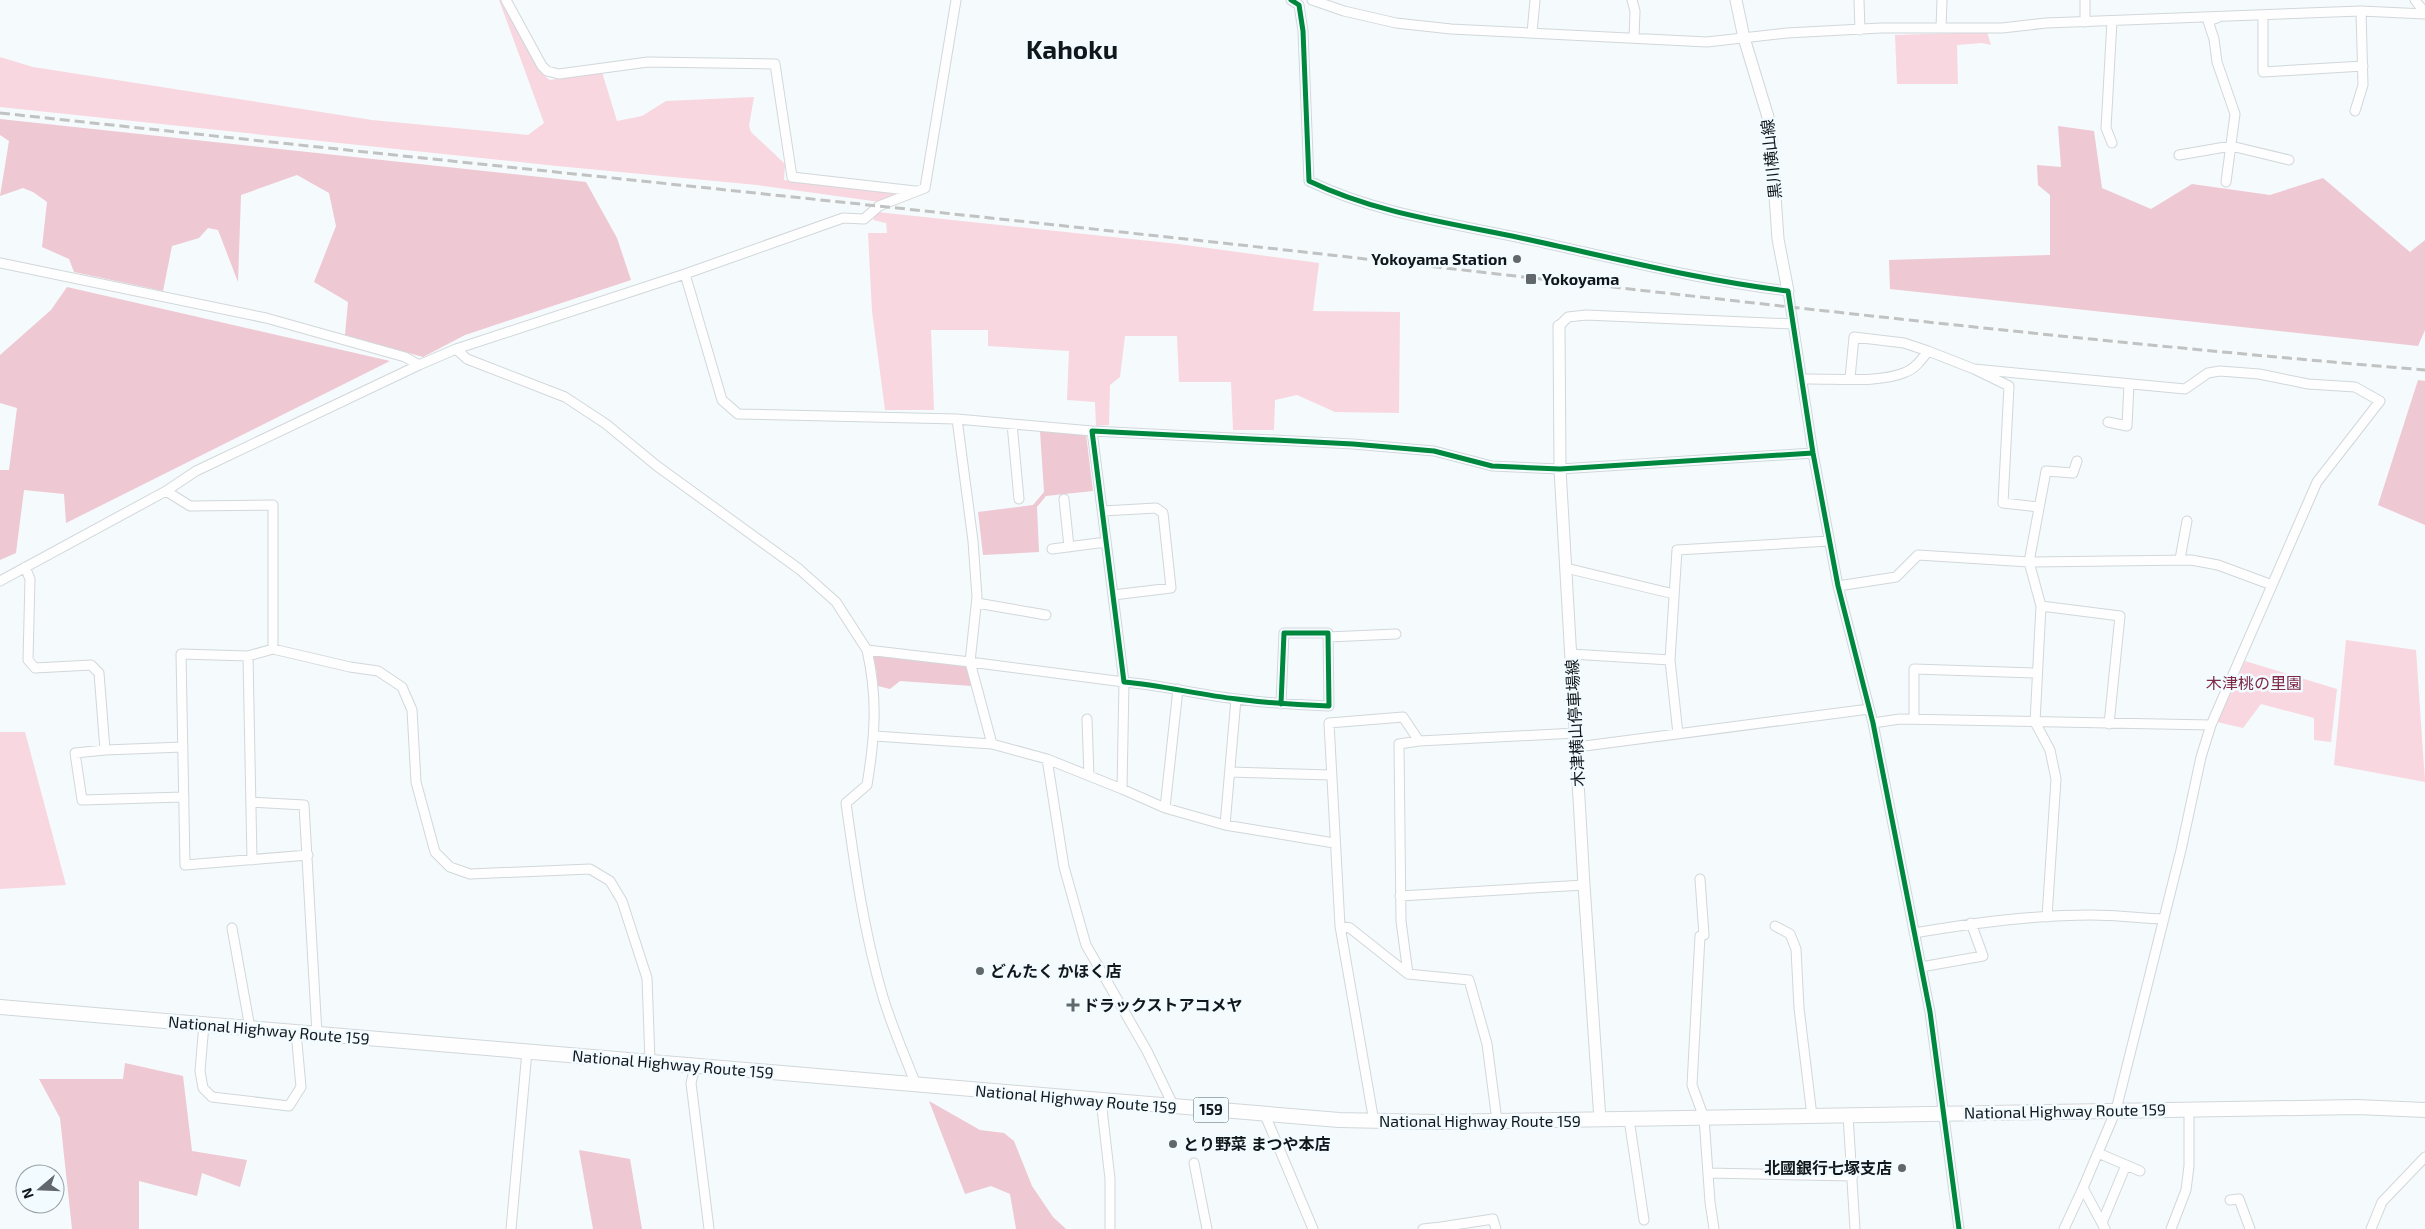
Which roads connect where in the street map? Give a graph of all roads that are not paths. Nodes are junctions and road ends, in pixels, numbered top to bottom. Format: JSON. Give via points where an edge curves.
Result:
{"nodes":[{"id":1,"x":506,"y":0,"type":"edge"},
{"id":2,"x":956,"y":0,"type":"edge"},
{"id":3,"x":1291,"y":0,"type":"edge"},
{"id":4,"x":1312,"y":0,"type":"edge"},
{"id":5,"x":1535,"y":0,"type":"edge"},
{"id":6,"x":1632,"y":0,"type":"edge"},
{"id":7,"x":1736,"y":0,"type":"edge"},
{"id":8,"x":1859,"y":0,"type":"edge"},
{"id":9,"x":1942,"y":0,"type":"edge"},
{"id":10,"x":2085,"y":0,"type":"edge"},
{"id":11,"x":2415,"y":0,"type":"edge"},
{"id":12,"x":1301,"y":3,"type":"edge"},
{"id":13,"x":2361,"y":11,"type":"junction"},
{"id":14,"x":2425,"y":14,"type":"edge"},
{"id":15,"x":2263,"y":15,"type":"junction"},
{"id":16,"x":2219,"y":17,"type":"junction"},
{"id":17,"x":2112,"y":21,"type":"junction"},
{"id":18,"x":2085,"y":22,"type":"junction"},
{"id":19,"x":1941,"y":28,"type":"junction"},
{"id":20,"x":1860,"y":30,"type":"junction"},
{"id":21,"x":1532,"y":33,"type":"junction"},
{"id":22,"x":1634,"y":38,"type":"junction"},
{"id":23,"x":1744,"y":38,"type":"junction"},
{"id":24,"x":2363,"y":66,"type":"junction"},
{"id":25,"x":2355,"y":111,"type":"dead end"},
{"id":26,"x":2112,"y":144,"type":"dead end"},
{"id":27,"x":2231,"y":146,"type":"junction"},
{"id":28,"x":2179,"y":155,"type":"dead end"},
{"id":29,"x":2289,"y":160,"type":"dead end"},
{"id":30,"x":2226,"y":182,"type":"dead end"},
{"id":31,"x":917,"y":191,"type":"junction"},
{"id":32,"x":0,"y":263,"type":"edge"},
{"id":33,"x":685,"y":274,"type":"junction"},
{"id":34,"x":1788,"y":291,"type":"junction"},
{"id":35,"x":1793,"y":324,"type":"junction"},
{"id":36,"x":1559,"y":326,"type":"joint"},
{"id":37,"x":456,"y":349,"type":"junction"},
{"id":38,"x":1928,"y":351,"type":"junction"},
{"id":39,"x":419,"y":365,"type":"junction"},
{"id":40,"x":1974,"y":369,"type":"junction"},
{"id":41,"x":1850,"y":378,"type":"junction"},
{"id":42,"x":1802,"y":379,"type":"junction"},
{"id":43,"x":2130,"y":384,"type":"junction"},
{"id":44,"x":957,"y":419,"type":"junction"},
{"id":45,"x":2108,"y":422,"type":"dead end"},
{"id":46,"x":1012,"y":424,"type":"junction"},
{"id":47,"x":1092,"y":431,"type":"junction"},
{"id":48,"x":1813,"y":453,"type":"junction"},
{"id":49,"x":2076,"y":461,"type":"dead end"},
{"id":50,"x":1560,"y":469,"type":"junction"},
{"id":51,"x":166,"y":491,"type":"junction"},
{"id":52,"x":1019,"y":499,"type":"dead end"},
{"id":53,"x":1064,"y":499,"type":"dead end"},
{"id":54,"x":2040,"y":507,"type":"junction"},
{"id":55,"x":1102,"y":511,"type":"junction"},
{"id":56,"x":2187,"y":521,"type":"dead end"},
{"id":57,"x":1830,"y":541,"type":"junction"},
{"id":58,"x":1106,"y":542,"type":"junction"},
{"id":59,"x":1069,"y":547,"type":"junction"},
{"id":60,"x":1052,"y":549,"type":"dead end"},
{"id":61,"x":2029,"y":562,"type":"junction"},
{"id":62,"x":2184,"y":562,"type":"junction"},
{"id":63,"x":25,"y":567,"type":"junction"},
{"id":64,"x":1566,"y":568,"type":"junction"},
{"id":65,"x":0,"y":581,"type":"edge"},
{"id":66,"x":2272,"y":585,"type":"junction"},
{"id":67,"x":1838,"y":586,"type":"junction"},
{"id":68,"x":1674,"y":594,"type":"junction"},
{"id":69,"x":1113,"y":595,"type":"junction"},
{"id":70,"x":977,"y":603,"type":"junction"},
{"id":71,"x":2041,"y":606,"type":"junction"},
{"id":72,"x":1046,"y":615,"type":"dead end"},
{"id":73,"x":1396,"y":634,"type":"dead end"},
{"id":74,"x":1328,"y":637,"type":"junction"},
{"id":75,"x":273,"y":648,"type":"junction"},
{"id":76,"x":867,"y":650,"type":"junction"},
{"id":77,"x":1571,"y":654,"type":"junction"},
{"id":78,"x":248,"y":656,"type":"junction"},
{"id":79,"x":1670,"y":660,"type":"junction"},
{"id":80,"x":970,"y":662,"type":"junction"},
{"id":81,"x":2037,"y":673,"type":"junction"},
{"id":82,"x":1124,"y":682,"type":"junction"},
{"id":83,"x":1178,"y":688,"type":"junction"},
{"id":84,"x":1236,"y":699,"type":"junction"},
{"id":85,"x":1281,"y":704,"type":"junction"},
{"id":86,"x":1329,"y":706,"type":"junction"},
{"id":87,"x":1869,"y":709,"type":"junction"},
{"id":88,"x":1087,"y":719,"type":"dead end"},
{"id":89,"x":1914,"y":719,"type":"junction"},
{"id":90,"x":2035,"y":722,"type":"junction"},
{"id":91,"x":1328,"y":723,"type":"junction"},
{"id":92,"x":1873,"y":723,"type":"junction"},
{"id":93,"x":2109,"y":724,"type":"junction"},
{"id":94,"x":2211,"y":725,"type":"junction"},
{"id":95,"x":1576,"y":733,"type":"junction"},
{"id":96,"x":1678,"y":734,"type":"junction"},
{"id":97,"x":875,"y":736,"type":"junction"},
{"id":98,"x":1419,"y":742,"type":"junction"},
{"id":99,"x":992,"y":744,"type":"junction"},
{"id":100,"x":183,"y":747,"type":"junction"},
{"id":101,"x":1577,"y":747,"type":"junction"},
{"id":102,"x":106,"y":750,"type":"junction"},
{"id":103,"x":1047,"y":759,"type":"junction"},
{"id":104,"x":1230,"y":772,"type":"junction"},
{"id":105,"x":1331,"y":775,"type":"junction"},
{"id":106,"x":1089,"y":776,"type":"junction"},
{"id":107,"x":1122,"y":789,"type":"junction"},
{"id":108,"x":184,"y":797,"type":"junction"},
{"id":109,"x":251,"y":802,"type":"junction"},
{"id":110,"x":1165,"y":808,"type":"junction"},
{"id":111,"x":1225,"y":825,"type":"junction"},
{"id":112,"x":1334,"y":843,"type":"junction"},
{"id":113,"x":308,"y":855,"type":"junction"},
{"id":114,"x":252,"y":860,"type":"junction"},
{"id":115,"x":1700,"y":879,"type":"dead end"},
{"id":116,"x":1584,"y":885,"type":"junction"},
{"id":117,"x":1400,"y":896,"type":"junction"},
{"id":118,"x":2047,"y":917,"type":"junction"},
{"id":119,"x":2164,"y":919,"type":"junction"},
{"id":120,"x":1971,"y":923,"type":"junction"},
{"id":121,"x":1340,"y":926,"type":"junction"},
{"id":122,"x":1774,"y":926,"type":"dead end"},
{"id":123,"x":232,"y":928,"type":"dead end"},
{"id":124,"x":1914,"y":933,"type":"junction"},
{"id":125,"x":1921,"y":967,"type":"junction"},
{"id":126,"x":1408,"y":974,"type":"junction"},
{"id":127,"x":0,"y":1007,"type":"edge"},
{"id":128,"x":204,"y":1024,"type":"junction"},
{"id":129,"x":250,"y":1028,"type":"junction"},
{"id":130,"x":296,"y":1032,"type":"junction"},
{"id":131,"x":317,"y":1034,"type":"junction"},
{"id":132,"x":527,"y":1051,"type":"junction"},
{"id":133,"x":650,"y":1061,"type":"junction"},
{"id":134,"x":695,"y":1066,"type":"junction"},
{"id":135,"x":916,"y":1086,"type":"junction"},
{"id":136,"x":1102,"y":1100,"type":"junction"},
{"id":137,"x":1174,"y":1107,"type":"junction"},
{"id":138,"x":2189,"y":1109,"type":"junction"},
{"id":139,"x":2116,"y":1110,"type":"junction"},
{"id":140,"x":2425,"y":1110,"type":"edge"},
{"id":141,"x":1945,"y":1113,"type":"junction"},
{"id":142,"x":1265,"y":1115,"type":"junction"},
{"id":143,"x":1848,"y":1115,"type":"junction"},
{"id":144,"x":1812,"y":1116,"type":"junction"},
{"id":145,"x":1704,"y":1118,"type":"junction"},
{"id":146,"x":1629,"y":1119,"type":"junction"},
{"id":147,"x":1600,"y":1120,"type":"junction"},
{"id":148,"x":1497,"y":1121,"type":"junction"},
{"id":149,"x":1374,"y":1122,"type":"junction"},
{"id":150,"x":2098,"y":1153,"type":"junction"},
{"id":151,"x":2425,"y":1158,"type":"edge"},
{"id":152,"x":1194,"y":1163,"type":"dead end"},
{"id":153,"x":2126,"y":1165,"type":"junction"},
{"id":154,"x":2140,"y":1171,"type":"dead end"},
{"id":155,"x":1708,"y":1173,"type":"junction"},
{"id":156,"x":1852,"y":1176,"type":"junction"},
{"id":157,"x":2083,"y":1188,"type":"junction"},
{"id":158,"x":2230,"y":1200,"type":"dead end"},
{"id":159,"x":1644,"y":1220,"type":"dead end"},
{"id":160,"x":2104,"y":1226,"type":"edge"},
{"id":161,"x":1441,"y":1228,"type":"edge"},
{"id":162,"x":512,"y":1229,"type":"edge"},
{"id":163,"x":709,"y":1229,"type":"edge"},
{"id":164,"x":1110,"y":1229,"type":"edge"},
{"id":165,"x":1207,"y":1229,"type":"edge"},
{"id":166,"x":1313,"y":1229,"type":"edge"},
{"id":167,"x":1423,"y":1229,"type":"edge"},
{"id":168,"x":1496,"y":1229,"type":"edge"},
{"id":169,"x":1714,"y":1229,"type":"edge"},
{"id":170,"x":1855,"y":1229,"type":"edge"},
{"id":171,"x":1959,"y":1229,"type":"edge"},
{"id":172,"x":2064,"y":1229,"type":"edge"},
{"id":173,"x":2171,"y":1229,"type":"edge"},
{"id":174,"x":2250,"y":1229,"type":"edge"},
{"id":175,"x":2370,"y":1229,"type":"edge"}],
"edges":[{"from":1,"to":31,"type":"street","via":[[547,71],[568,73],[648,62],[775,64],[792,177]]},
{"from":2,"to":31,"type":"street","via":[[927,180],[925,188]]},
{"from":3,"to":12,"type":"street"},
{"from":4,"to":21,"type":"street","via":[[1396,23]]},
{"from":5,"to":21,"type":"street"},
{"from":6,"to":22,"type":"street"},
{"from":7,"to":23,"type":"main road","name":"黒川横山線"},
{"from":8,"to":20,"type":"street"},
{"from":9,"to":19,"type":"street"},
{"from":10,"to":18,"type":"street"},
{"from":11,"to":14,"type":"street"},
{"from":12,"to":34,"type":"street","via":[[1309,181],[1340,196],[1440,222],[1686,275]]},
{"from":13,"to":14,"type":"street"},
{"from":13,"to":15,"type":"street"},
{"from":13,"to":24,"type":"street"},
{"from":15,"to":16,"type":"street"},
{"from":15,"to":24,"type":"street","via":[[2263,72]]},
{"from":16,"to":17,"type":"street"},
{"from":16,"to":27,"type":"street","via":[[2208,21],[2217,62],[2235,114]]},
{"from":17,"to":18,"type":"street"},
{"from":17,"to":26,"type":"street","via":[[2106,128]]},
{"from":18,"to":19,"type":"street","via":[[2002,28]]},
{"from":19,"to":20,"type":"street"},
{"from":20,"to":23,"type":"street"},
{"from":21,"to":22,"type":"street"},
{"from":22,"to":23,"type":"street","via":[[1707,42]]},
{"from":23,"to":34,"type":"main road","name":"黒川横山線","via":[[1769,124],[1778,239]]},
{"from":24,"to":25,"type":"street","via":[[2363,85]]},
{"from":27,"to":28,"type":"street"},
{"from":27,"to":29,"type":"street"},
{"from":27,"to":30,"type":"street"},
{"from":31,"to":33,"type":"street","via":[[879,206],[864,219],[843,218]]},
{"from":32,"to":39,"type":"street","via":[[266,318],[405,357]]},
{"from":33,"to":37,"type":"street"},
{"from":33,"to":44,"type":"street","via":[[722,400],[738,414]]},
{"from":34,"to":35,"type":"street"},
{"from":35,"to":36,"type":"street","via":[[1586,315],[1568,317]]},
{"from":35,"to":42,"type":"street"},
{"from":36,"to":50,"type":"main road","name":"木津横山停車場線"},
{"from":37,"to":39,"type":"street"},
{"from":37,"to":76,"type":"street","via":[[467,359],[565,397],[606,424],[657,466],[799,569],[836,602]]},
{"from":38,"to":40,"type":"street"},
{"from":38,"to":41,"type":"street","via":[[1917,366],[1906,372],[1883,377]]},
{"from":38,"to":41,"type":"street","via":[[1904,343],[1854,337]]},
{"from":39,"to":51,"type":"street","via":[[196,471]]},
{"from":40,"to":43,"type":"street"},
{"from":40,"to":54,"type":"street","via":[[2009,386],[2003,503]]},
{"from":41,"to":42,"type":"street"},
{"from":42,"to":48,"type":"street"},
{"from":43,"to":45,"type":"street","via":[[2126,426]]},
{"from":43,"to":66,"type":"street","via":[[2185,389],[2208,373],[2220,370],[2308,384],[2355,387],[2380,401],[2317,482]]},
{"from":44,"to":46,"type":"street"},
{"from":44,"to":70,"type":"street","via":[[974,541]]},
{"from":46,"to":47,"type":"street"},
{"from":46,"to":52,"type":"street"},
{"from":47,"to":50,"type":"street","via":[[1353,444],[1434,451],[1492,466]]},
{"from":47,"to":55,"type":"street"},
{"from":48,"to":50,"type":"street"},
{"from":48,"to":57,"type":"street"},
{"from":49,"to":54,"type":"street","via":[[2073,473],[2046,471]]},
{"from":50,"to":64,"type":"main road","name":"木津横山停車場線"},
{"from":51,"to":63,"type":"street"},
{"from":51,"to":75,"type":"street","via":[[190,506],[274,505]]},
{"from":53,"to":59,"type":"street"},
{"from":54,"to":61,"type":"street"},
{"from":55,"to":58,"type":"street"},
{"from":55,"to":69,"type":"street","via":[[1156,508],[1163,513],[1171,588]]},
{"from":56,"to":62,"type":"street"},
{"from":57,"to":67,"type":"street"},
{"from":57,"to":68,"type":"street","via":[[1677,550]]},
{"from":58,"to":59,"type":"street"},
{"from":58,"to":69,"type":"street"},
{"from":59,"to":60,"type":"street"},
{"from":61,"to":62,"type":"street"},
{"from":61,"to":67,"type":"street","via":[[1918,555],[1896,577]]},
{"from":61,"to":71,"type":"street"},
{"from":62,"to":66,"type":"street","via":[[2218,565]]},
{"from":63,"to":65,"type":"street"},
{"from":63,"to":102,"type":"street","via":[[30,579],[28,660],[35,668],[91,665],[99,673]]},
{"from":64,"to":68,"type":"street"},
{"from":64,"to":77,"type":"main road","name":"木津横山停車場線"},
{"from":66,"to":94,"type":"street"},
{"from":67,"to":87,"type":"street"},
{"from":68,"to":79,"type":"street"},
{"from":69,"to":82,"type":"street"},
{"from":70,"to":72,"type":"street"},
{"from":70,"to":80,"type":"street"},
{"from":71,"to":81,"type":"street"},
{"from":71,"to":93,"type":"street","via":[[2120,616]]},
{"from":73,"to":74,"type":"street"},
{"from":74,"to":85,"type":"street","via":[[1328,633],[1284,633]]},
{"from":74,"to":86,"type":"street"},
{"from":75,"to":78,"type":"street"},
{"from":75,"to":133,"type":"street","via":[[378,671],[402,687],[412,710],[416,782],[436,852],[450,867],[470,874],[590,869],[610,881],[622,901],[647,978]]},
{"from":76,"to":80,"type":"street"},
{"from":76,"to":97,"type":"street","via":[[873,678]]},
{"from":77,"to":79,"type":"street"},
{"from":77,"to":95,"type":"main road","name":"木津横山停車場線"},
{"from":78,"to":100,"type":"street","via":[[182,654]]},
{"from":78,"to":109,"type":"street"},
{"from":79,"to":96,"type":"street"},
{"from":80,"to":82,"type":"street"},
{"from":80,"to":99,"type":"street"},
{"from":81,"to":89,"type":"street","via":[[1914,669]]},
{"from":81,"to":90,"type":"street"},
{"from":82,"to":83,"type":"street"},
{"from":82,"to":107,"type":"street"},
{"from":83,"to":84,"type":"street"},
{"from":83,"to":110,"type":"street"},
{"from":84,"to":85,"type":"street"},
{"from":84,"to":104,"type":"street"},
{"from":85,"to":86,"type":"street"},
{"from":86,"to":91,"type":"street"},
{"from":87,"to":92,"type":"street"},
{"from":87,"to":96,"type":"street"},
{"from":88,"to":106,"type":"street"},
{"from":89,"to":90,"type":"street"},
{"from":89,"to":92,"type":"street"},
{"from":90,"to":93,"type":"street"},
{"from":90,"to":118,"type":"street","via":[[2050,750],[2056,778]]},
{"from":91,"to":98,"type":"street","via":[[1403,717]]},
{"from":91,"to":105,"type":"street"},
{"from":92,"to":124,"type":"street"},
{"from":93,"to":94,"type":"street"},
{"from":94,"to":119,"type":"street"},
{"from":95,"to":98,"type":"street"},
{"from":95,"to":101,"type":"main road","name":"木津横山停車場線"},
{"from":96,"to":101,"type":"street"},
{"from":97,"to":99,"type":"street"},
{"from":97,"to":135,"type":"street","via":[[867,785],[846,803],[859,897],[873,961]]},
{"from":98,"to":117,"type":"street","via":[[1399,744]]},
{"from":99,"to":103,"type":"street"},
{"from":100,"to":102,"type":"street"},
{"from":100,"to":108,"type":"street"},
{"from":101,"to":116,"type":"main road","name":"木津横山停車場線"},
{"from":102,"to":108,"type":"street","via":[[75,753],[82,800]]},
{"from":103,"to":106,"type":"street"},
{"from":103,"to":137,"type":"street","via":[[1064,867],[1086,946],[1147,1051]]},
{"from":104,"to":105,"type":"street"},
{"from":104,"to":111,"type":"street"},
{"from":105,"to":112,"type":"street"},
{"from":106,"to":107,"type":"street"},
{"from":107,"to":110,"type":"street"},
{"from":108,"to":114,"type":"street","via":[[185,866]]},
{"from":109,"to":113,"type":"street","via":[[304,805]]},
{"from":109,"to":114,"type":"street"},
{"from":110,"to":111,"type":"street"},
{"from":111,"to":112,"type":"street"},
{"from":112,"to":121,"type":"street"},
{"from":113,"to":114,"type":"street"},
{"from":113,"to":131,"type":"street"},
{"from":115,"to":145,"type":"street","via":[[1704,935],[1700,936],[1692,1085]]},
{"from":116,"to":117,"type":"street"},
{"from":116,"to":147,"type":"main road","name":"木津横山停車場線"},
{"from":117,"to":126,"type":"street"},
{"from":118,"to":119,"type":"street","via":[[2092,915]]},
{"from":118,"to":120,"type":"street"},
{"from":119,"to":139,"type":"street"},
{"from":120,"to":124,"type":"street"},
{"from":120,"to":125,"type":"street","via":[[1983,956]]},
{"from":121,"to":126,"type":"street","via":[[1350,928]]},
{"from":121,"to":149,"type":"street"},
{"from":122,"to":144,"type":"street","via":[[1790,934],[1796,949],[1800,1017]]},
{"from":123,"to":129,"type":"street"},
{"from":124,"to":125,"type":"street"},
{"from":125,"to":141,"type":"street"},
{"from":126,"to":148,"type":"street","via":[[1469,980],[1487,1044]]},
{"from":127,"to":128,"type":"highway","name":"National Highway Route 159","number":"159"},
{"from":128,"to":129,"type":"highway","name":"National Highway Route 159","number":"159"},
{"from":128,"to":130,"type":"street","via":[[200,1072],[203,1088],[212,1097],[289,1106],[300,1087]]},
{"from":129,"to":130,"type":"highway","name":"National Highway Route 159","number":"159"},
{"from":130,"to":131,"type":"highway","name":"National Highway Route 159","number":"159"},
{"from":131,"to":132,"type":"highway","name":"National Highway Route 159","number":"159"},
{"from":132,"to":133,"type":"highway","name":"National Highway Route 159","number":"159"},
{"from":132,"to":162,"type":"street"},
{"from":133,"to":134,"type":"highway","name":"National Highway Route 159","number":"159"},
{"from":134,"to":135,"type":"highway","name":"National Highway Route 159","number":"159"},
{"from":134,"to":163,"type":"street","via":[[691,1083]]},
{"from":135,"to":136,"type":"highway","name":"National Highway Route 159","number":"159"},
{"from":136,"to":137,"type":"highway","name":"National Highway Route 159","number":"159"},
{"from":136,"to":164,"type":"street","via":[[1110,1180]]},
{"from":137,"to":142,"type":"highway","name":"National Highway Route 159","number":"159"},
{"from":138,"to":139,"type":"highway","name":"National Highway Route 159","number":"159"},
{"from":138,"to":140,"type":"highway","name":"National Highway Route 159","number":"159","via":[[2357,1107]]},
{"from":138,"to":173,"type":"street","via":[[2187,1182]]},
{"from":139,"to":141,"type":"highway","name":"National Highway Route 159","number":"159"},
{"from":139,"to":150,"type":"street"},
{"from":141,"to":143,"type":"highway","name":"National Highway Route 159","number":"159"},
{"from":141,"to":171,"type":"street"},
{"from":142,"to":149,"type":"highway","name":"National Highway Route 159","number":"159"},
{"from":142,"to":166,"type":"street"},
{"from":143,"to":144,"type":"highway","name":"National Highway Route 159","number":"159"},
{"from":143,"to":156,"type":"street"},
{"from":144,"to":145,"type":"highway","name":"National Highway Route 159","number":"159"},
{"from":145,"to":146,"type":"highway","name":"National Highway Route 159","number":"159"},
{"from":145,"to":155,"type":"street"},
{"from":146,"to":147,"type":"highway","name":"National Highway Route 159","number":"159"},
{"from":146,"to":159,"type":"street"},
{"from":147,"to":148,"type":"highway","name":"National Highway Route 159","number":"159"},
{"from":148,"to":149,"type":"highway","name":"National Highway Route 159","number":"159"},
{"from":150,"to":153,"type":"street"},
{"from":150,"to":157,"type":"street"},
{"from":151,"to":175,"type":"street","via":[[2382,1202]]},
{"from":152,"to":165,"type":"street"},
{"from":153,"to":154,"type":"street"},
{"from":153,"to":160,"type":"street"},
{"from":155,"to":156,"type":"street"},
{"from":155,"to":169,"type":"street"},
{"from":156,"to":170,"type":"street"},
{"from":157,"to":160,"type":"street"},
{"from":157,"to":172,"type":"street"},
{"from":158,"to":174,"type":"street","via":[[2239,1199]]},
{"from":161,"to":167,"type":"street"},
{"from":161,"to":168,"type":"street","via":[[1493,1219]]}]}
